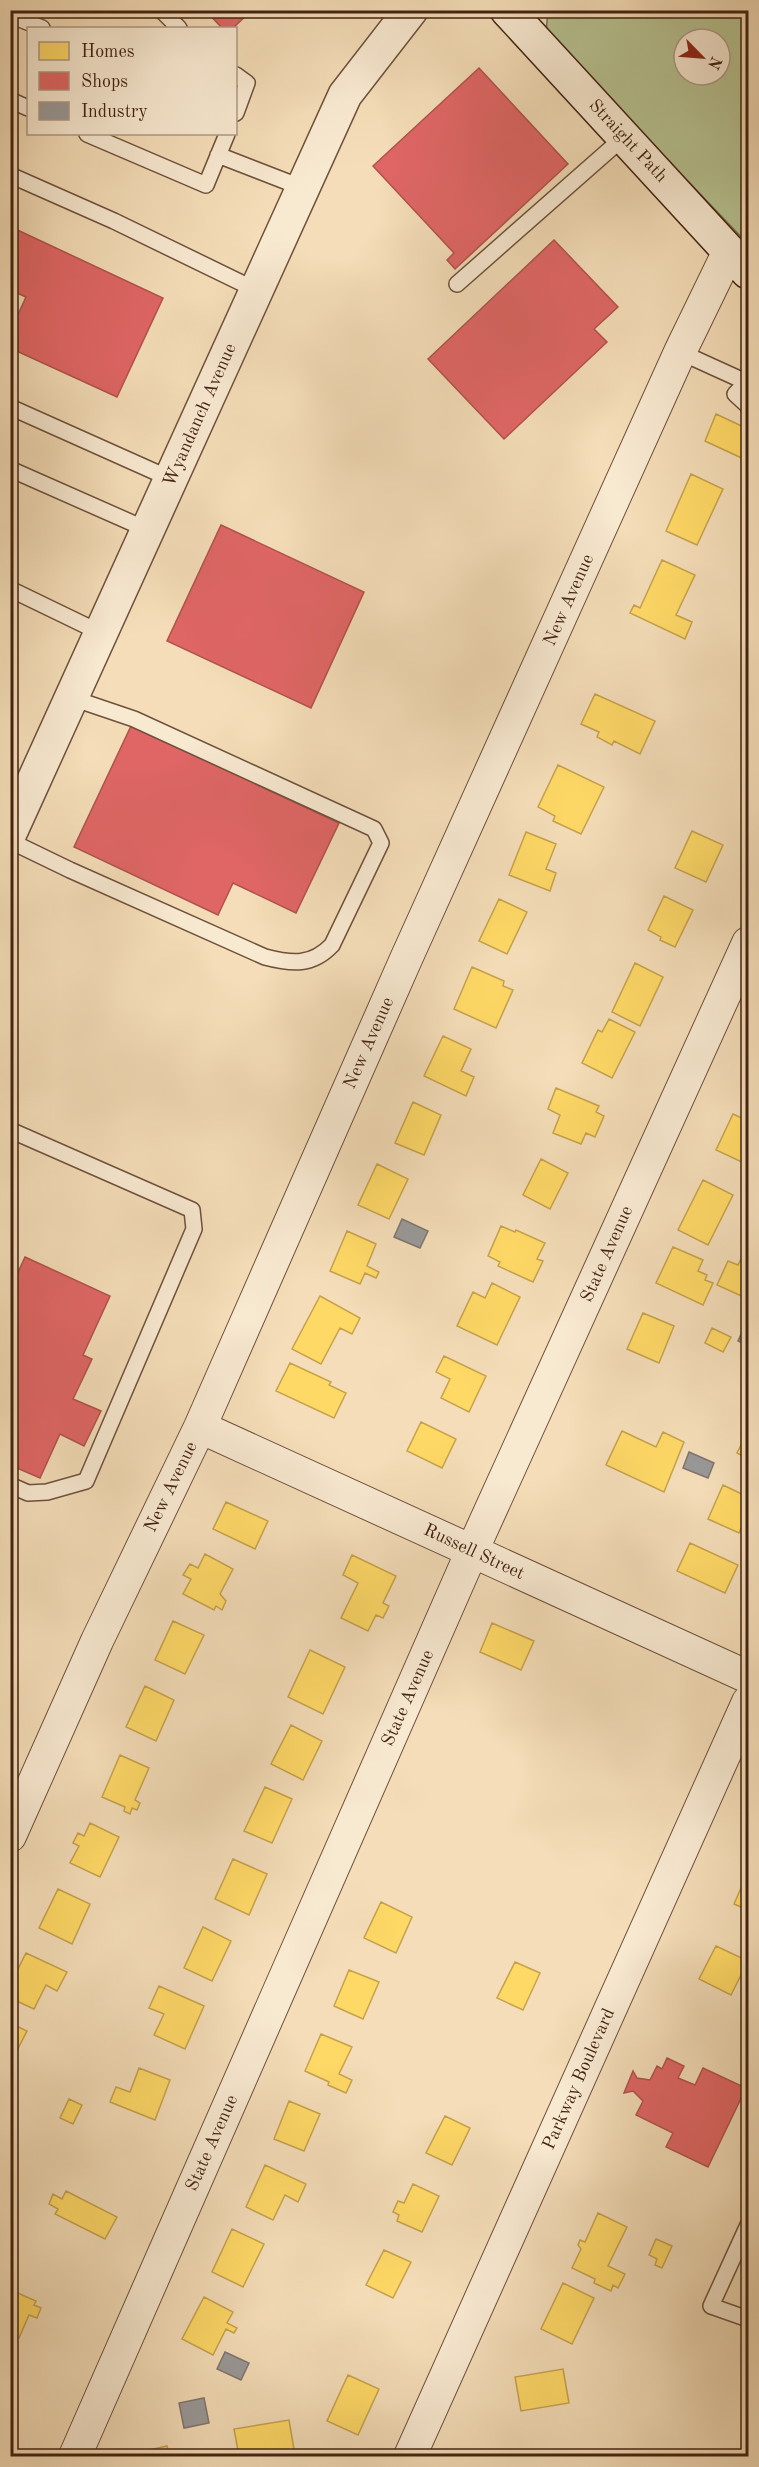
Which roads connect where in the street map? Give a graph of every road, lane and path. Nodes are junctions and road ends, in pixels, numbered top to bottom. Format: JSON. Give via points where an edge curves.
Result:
{"nodes":[{"id":1,"x":161,"y":10,"type":"edge"},
{"id":2,"x":411,"y":10,"type":"edge"},
{"id":3,"x":507,"y":10,"type":"edge"},
{"id":4,"x":10,"y":15,"type":"edge"},
{"id":5,"x":40,"y":27,"type":"edge"},
{"id":6,"x":178,"y":27,"type":"edge"},
{"id":7,"x":237,"y":76,"type":"edge"},
{"id":8,"x":10,"y":100,"type":"edge"},
{"id":9,"x":27,"y":108,"type":"edge"},
{"id":10,"x":237,"y":111,"type":"edge"},
{"id":11,"x":89,"y":135,"type":"edge"},
{"id":12,"x":227,"y":135,"type":"edge"},
{"id":13,"x":624,"y":137,"type":"junction"},
{"id":14,"x":218,"y":154,"type":"junction"},
{"id":15,"x":10,"y":175,"type":"edge"},
{"id":16,"x":303,"y":188,"type":"junction"},
{"id":17,"x":739,"y":262,"type":"edge"},
{"id":18,"x":457,"y":284,"type":"dead end"},
{"id":19,"x":256,"y":290,"type":"junction"},
{"id":20,"x":680,"y":352,"type":"junction"},
{"id":21,"x":747,"y":381,"type":"edge"},
{"id":22,"x":748,"y":406,"type":"edge"},
{"id":23,"x":10,"y":407,"type":"edge"},
{"id":24,"x":10,"y":470,"type":"edge"},
{"id":25,"x":171,"y":479,"type":"junction"},
{"id":26,"x":148,"y":530,"type":"junction"},
{"id":27,"x":10,"y":588,"type":"edge"},
{"id":28,"x":101,"y":633,"type":"junction"},
{"id":29,"x":72,"y":698,"type":"junction"},
{"id":30,"x":10,"y":833,"type":"edge"},
{"id":31,"x":10,"y":841,"type":"edge"},
{"id":32,"x":748,"y":943,"type":"edge"},
{"id":33,"x":10,"y":1130,"type":"edge"},
{"id":34,"x":200,"y":1427,"type":"junction"},
{"id":35,"x":10,"y":1485,"type":"edge"},
{"id":36,"x":472,"y":1551,"type":"junction"},
{"id":37,"x":748,"y":1677,"type":"edge"},
{"id":38,"x":748,"y":1702,"type":"edge"},
{"id":39,"x":10,"y":1836,"type":"edge"},
{"id":40,"x":748,"y":2225,"type":"edge"},
{"id":41,"x":748,"y":2319,"type":"edge"},
{"id":42,"x":75,"y":2457,"type":"edge"},
{"id":43,"x":410,"y":2457,"type":"edge"}],
"edges":[{"from":1,"to":6,"type":"lane"},
{"from":2,"to":16,"type":"street","name":"Wyandanch Avenue","via":[[345,95]]},
{"from":3,"to":13,"type":"street","name":"Straight Path"},
{"from":4,"to":5,"type":"lane"},
{"from":7,"to":10,"type":"lane","via":[[247,83]]},
{"from":8,"to":9,"type":"lane"},
{"from":11,"to":14,"type":"lane","via":[[206,185]]},
{"from":12,"to":14,"type":"lane"},
{"from":13,"to":17,"type":"street","name":"Straight Path"},
{"from":13,"to":18,"type":"lane"},
{"from":14,"to":16,"type":"lane"},
{"from":15,"to":19,"type":"lane"},
{"from":16,"to":19,"type":"street","name":"Wyandanch Avenue"},
{"from":17,"to":20,"type":"street","name":"New Avenue"},
{"from":19,"to":25,"type":"street","name":"Wyandanch Avenue"},
{"from":20,"to":21,"type":"lane"},
{"from":20,"to":34,"type":"street","name":"New Avenue"},
{"from":21,"to":22,"type":"lane","via":[[735,394]]},
{"from":23,"to":25,"type":"lane"},
{"from":24,"to":26,"type":"lane"},
{"from":25,"to":26,"type":"street","name":"Wyandanch Avenue"},
{"from":26,"to":28,"type":"street","name":"Wyandanch Avenue"},
{"from":27,"to":28,"type":"lane"},
{"from":28,"to":29,"type":"street","name":"Wyandanch Avenue"},
{"from":29,"to":30,"type":"street","name":"Wyandanch Avenue"},
{"from":29,"to":31,"type":"lane","via":[[134,719],[374,829],[381,843],[332,945],[321,956],[285,962],[167,914]]},
{"from":32,"to":36,"type":"street","name":"State Avenue"},
{"from":33,"to":35,"type":"lane","via":[[192,1210],[194,1229],[86,1481],[48,1492],[28,1493]]},
{"from":34,"to":36,"type":"street","name":"Russell Street"},
{"from":34,"to":39,"type":"street","name":"New Avenue","via":[[97,1641]]},
{"from":36,"to":37,"type":"street","name":"Russell Street"},
{"from":36,"to":42,"type":"street","name":"State Avenue"},
{"from":38,"to":43,"type":"street","name":"Parkway Boulevard"},
{"from":40,"to":41,"type":"lane","via":[[711,2306]]}]}
